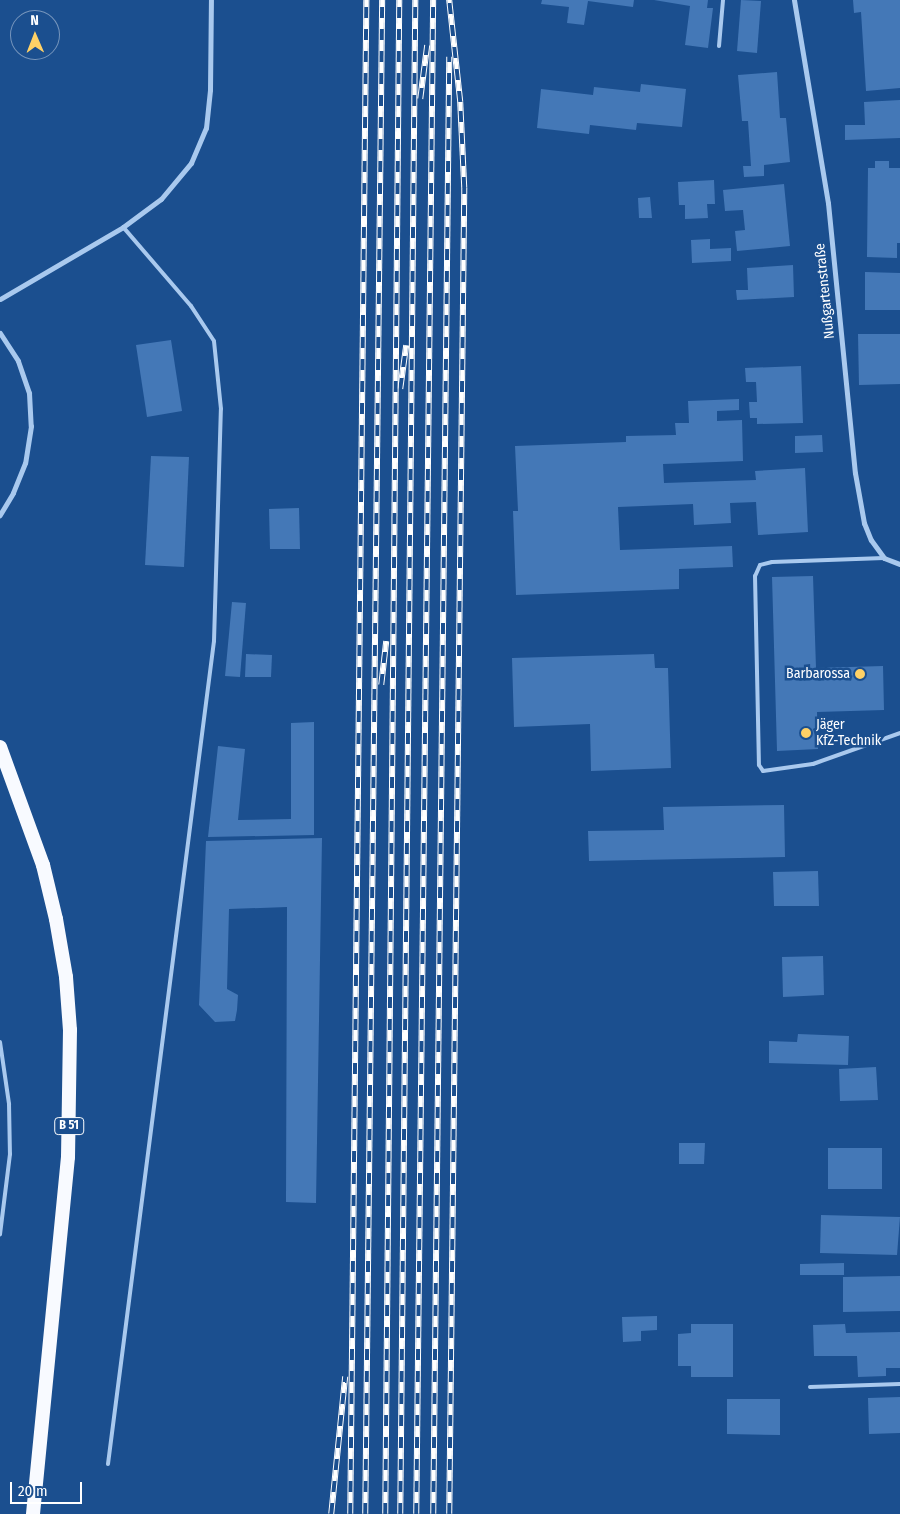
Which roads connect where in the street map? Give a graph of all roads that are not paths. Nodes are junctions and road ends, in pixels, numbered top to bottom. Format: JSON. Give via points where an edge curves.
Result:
{"nodes":[{"id":1,"x":211,"y":0,"type":"edge"},
{"id":2,"x":723,"y":0,"type":"edge"},
{"id":3,"x":794,"y":0,"type":"edge"},
{"id":4,"x":719,"y":46,"type":"dead end"},
{"id":5,"x":123,"y":227,"type":"junction"},
{"id":6,"x":0,"y":298,"type":"edge"},
{"id":7,"x":0,"y":333,"type":"edge"},
{"id":8,"x":0,"y":515,"type":"edge"},
{"id":9,"x":884,"y":558,"type":"junction"},
{"id":10,"x":900,"y":564,"type":"edge"},
{"id":11,"x":900,"y":733,"type":"edge"},
{"id":12,"x":0,"y":747,"type":"edge"},
{"id":13,"x":0,"y":1042,"type":"edge"},
{"id":14,"x":0,"y":1234,"type":"edge"},
{"id":15,"x":900,"y":1384,"type":"edge"},
{"id":16,"x":810,"y":1387,"type":"dead end"},
{"id":17,"x":108,"y":1464,"type":"dead end"},
{"id":18,"x":33,"y":1514,"type":"edge"}],
"edges":[{"from":1,"to":5,"type":"street","via":[[210,90],[206,128],[191,163],[167,192]]},
{"from":2,"to":4,"type":"lane"},
{"from":3,"to":9,"type":"street","name":"Nußgartenstraße","via":[[826,194],[855,473],[864,523]]},
{"from":5,"to":6,"type":"street"},
{"from":5,"to":17,"type":"lane","via":[[191,306],[214,341],[221,409],[214,641]]},
{"from":7,"to":8,"type":"street","via":[[18,361],[29,393],[31,426],[25,463],[14,493]]},
{"from":9,"to":10,"type":"street"},
{"from":9,"to":11,"type":"lane","via":[[760,565],[755,576],[760,765],[763,771],[813,764]]},
{"from":12,"to":18,"type":"highway","number":"B 51","via":[[43,865],[66,977],[70,1030],[68,1157]]},
{"from":13,"to":14,"type":"lane","via":[[9,1104],[10,1154]]},
{"from":15,"to":16,"type":"lane"}]}
